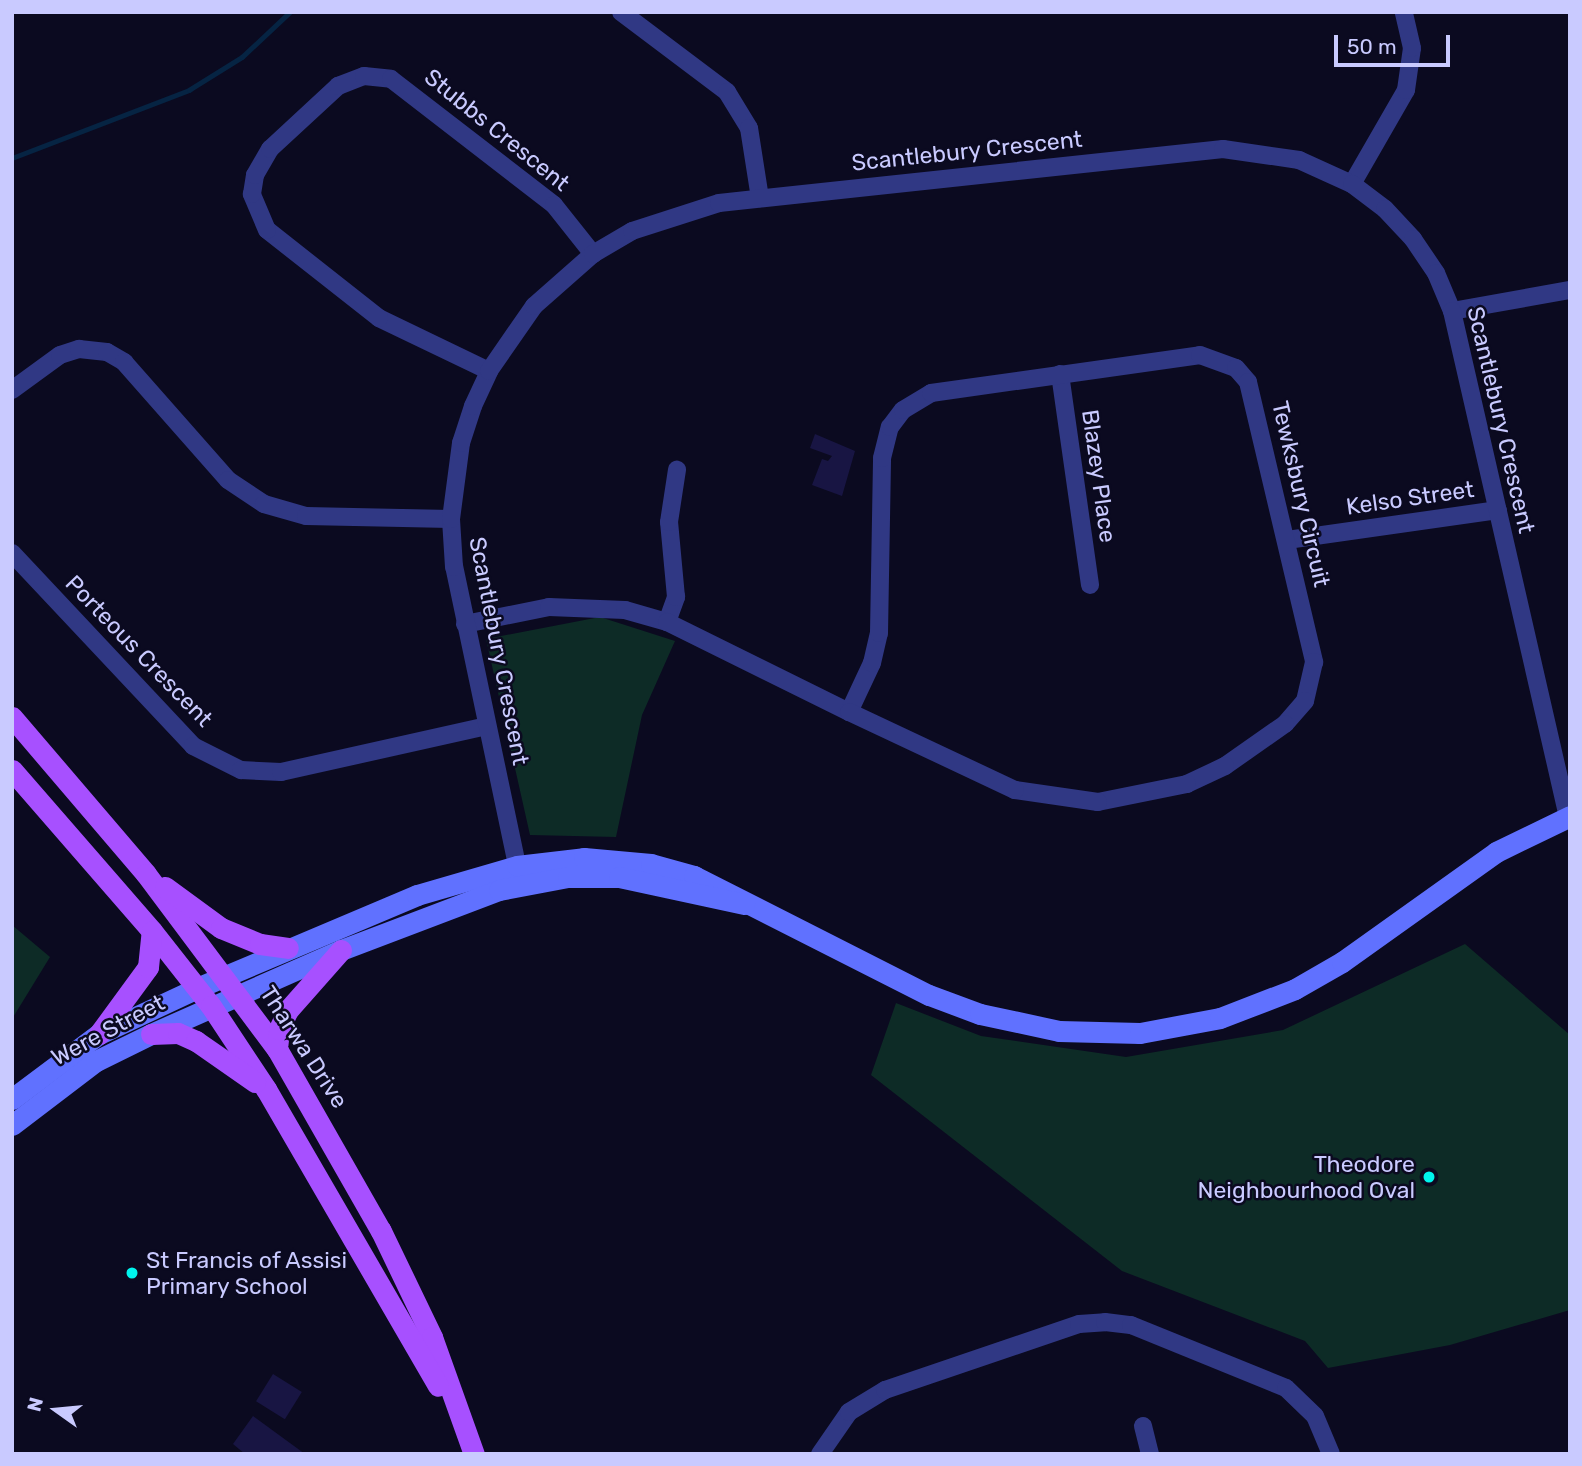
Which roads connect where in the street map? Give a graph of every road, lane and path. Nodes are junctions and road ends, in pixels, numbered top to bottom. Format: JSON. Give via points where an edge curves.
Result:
{"nodes":[{"id":1,"x":621,"y":12,"type":"edge"},
{"id":2,"x":1404,"y":12,"type":"edge"},
{"id":3,"x":1352,"y":184,"type":"junction"},
{"id":4,"x":760,"y":198,"type":"junction"},
{"id":5,"x":593,"y":254,"type":"junction"},
{"id":6,"x":1570,"y":290,"type":"edge"},
{"id":7,"x":1452,"y":311,"type":"junction"},
{"id":8,"x":489,"y":371,"type":"junction"},
{"id":9,"x":1060,"y":374,"type":"junction"},
{"id":10,"x":12,"y":390,"type":"edge"},
{"id":11,"x":677,"y":470,"type":"dead end"},
{"id":12,"x":1498,"y":510,"type":"junction"},
{"id":13,"x":451,"y":519,"type":"junction"},
{"id":14,"x":1287,"y":540,"type":"junction"},
{"id":15,"x":12,"y":553,"type":"edge"},
{"id":16,"x":1090,"y":585,"type":"dead end"},
{"id":17,"x":667,"y":622,"type":"junction"},
{"id":18,"x":465,"y":624,"type":"junction"},
{"id":19,"x":849,"y":712,"type":"junction"},
{"id":20,"x":12,"y":717,"type":"edge"},
{"id":21,"x":487,"y":726,"type":"junction"},
{"id":22,"x":12,"y":771,"type":"edge"},
{"id":23,"x":1569,"y":816,"type":"edge"},
{"id":24,"x":146,"y":874,"type":"junction"},
{"id":25,"x":519,"y":875,"type":"junction"},
{"id":26,"x":152,"y":931,"type":"junction"},
{"id":27,"x":288,"y":948,"type":"junction"},
{"id":28,"x":341,"y":950,"type":"junction"},
{"id":29,"x":231,"y":985,"type":"junction"},
{"id":30,"x":197,"y":988,"type":"junction"},
{"id":31,"x":211,"y":1006,"type":"junction"},
{"id":32,"x":99,"y":1034,"type":"junction"},
{"id":33,"x":151,"y":1034,"type":"junction"},
{"id":34,"x":276,"y":1049,"type":"junction"},
{"id":35,"x":266,"y":1089,"type":"junction"},
{"id":36,"x":12,"y":1099,"type":"edge"},
{"id":37,"x":12,"y":1125,"type":"edge"},
{"id":38,"x":1143,"y":1426,"type":"dead end"},
{"id":39,"x":473,"y":1454,"type":"edge"},
{"id":40,"x":820,"y":1454,"type":"edge"},
{"id":41,"x":1150,"y":1454,"type":"edge"},
{"id":42,"x":1331,"y":1454,"type":"edge"}],
"edges":[{"from":1,"to":4,"type":"street","via":[[727,92],[749,128]]},
{"from":2,"to":3,"type":"street","via":[[1412,48],[1406,90]]},
{"from":3,"to":4,"type":"street","name":"Scantlebury Crescent","via":[[1299,160],[1223,149]]},
{"from":3,"to":7,"type":"street","name":"Scantlebury Crescent","via":[[1385,209],[1413,239],[1436,273]]},
{"from":4,"to":5,"type":"street","name":"Scantlebury Crescent","via":[[675,214]]},
{"from":5,"to":8,"type":"street","name":"Scantlebury Crescent","via":[[534,306]]},
{"from":5,"to":8,"type":"street","name":"Stubbs Crescent","via":[[554,205],[391,79],[364,76],[338,86],[270,149],[255,174],[252,194],[267,230],[379,318]]},
{"from":6,"to":7,"type":"street"},
{"from":7,"to":12,"type":"street","name":"Scantlebury Crescent"},
{"from":8,"to":13,"type":"street","name":"Scantlebury Crescent","via":[[461,443]]},
{"from":9,"to":14,"type":"street","name":"Tewksbury Circuit","via":[[1200,355],[1236,368],[1255,400]]},
{"from":9,"to":16,"type":"street","name":"Blazey Place"},
{"from":9,"to":19,"type":"street","name":"Tewksbury Circuit","via":[[931,393],[903,410],[890,427],[882,458],[879,634],[872,663]]},
{"from":10,"to":13,"type":"street","via":[[60,355],[79,349],[107,352],[124,362],[228,480],[264,504],[306,516]]},
{"from":11,"to":17,"type":"street","via":[[670,522],[676,597]]},
{"from":12,"to":14,"type":"street","name":"Kelso Street"},
{"from":12,"to":23,"type":"street","name":"Scantlebury Crescent"},
{"from":13,"to":18,"type":"street","name":"Scantlebury Crescent"},
{"from":14,"to":19,"type":"street","name":"Tewksbury Circuit","via":[[1314,662],[1305,701],[1285,724],[1224,766],[1187,784],[1127,800],[1042,797],[982,776]]},
{"from":15,"to":21,"type":"street","name":"Porteous Crescent","via":[[184,736],[228,765],[254,772],[281,772]]},
{"from":17,"to":18,"type":"street","name":"Tewksbury Circuit","via":[[587,606],[549,607]]},
{"from":17,"to":19,"type":"street","name":"Tewksbury Circuit"},
{"from":18,"to":21,"type":"street","name":"Scantlebury Crescent"},
{"from":20,"to":24,"type":"main road","name":"Tharwa Drive"},
{"from":21,"to":25,"type":"street","name":"Scantlebury Crescent"},
{"from":22,"to":26,"type":"main road","name":"Tharwa Drive"},
{"from":23,"to":25,"type":"street","via":[[1496,852],[1342,962],[1295,989],[1220,1018],[1140,1033],[1059,1031],[980,1014],[929,995],[744,904],[628,878]]},
{"from":24,"to":27,"type":"main road","via":[[221,928],[260,944]]},
{"from":24,"to":29,"type":"main road","name":"Tharwa Drive"},
{"from":25,"to":27,"type":"street","via":[[417,895]]},
{"from":25,"to":28,"type":"street"},
{"from":26,"to":30,"type":"main road","name":"Tharwa Drive"},
{"from":26,"to":32,"type":"main road","via":[[148,967]]},
{"from":27,"to":29,"type":"street"},
{"from":28,"to":29,"type":"street"},
{"from":28,"to":34,"type":"main road","via":[[288,1010]]},
{"from":29,"to":30,"type":"street","name":"Were Street"},
{"from":29,"to":31,"type":"street","name":"Were Street"},
{"from":29,"to":34,"type":"main road","name":"Tharwa Drive"},
{"from":30,"to":31,"type":"main road","name":"Tharwa Drive"},
{"from":30,"to":32,"type":"street","name":"Were Street"},
{"from":31,"to":33,"type":"street","name":"Were Street"},
{"from":31,"to":35,"type":"main road","name":"Tharwa Drive"},
{"from":32,"to":36,"type":"street","name":"Were Street"},
{"from":33,"to":35,"type":"main road","via":[[178,1034],[195,1041]]},
{"from":33,"to":37,"type":"street","name":"Were Street","via":[[96,1061]]},
{"from":34,"to":39,"type":"main road","name":"Tharwa Drive","via":[[333,1141],[432,1337]]},
{"from":35,"to":39,"type":"main road","name":"Tharwa Drive","via":[[418,1347]]},
{"from":38,"to":41,"type":"street"},
{"from":40,"to":42,"type":"street","via":[[849,1412],[878,1393],[1079,1324],[1105,1322],[1131,1325],[1286,1388],[1315,1416]]}]}
